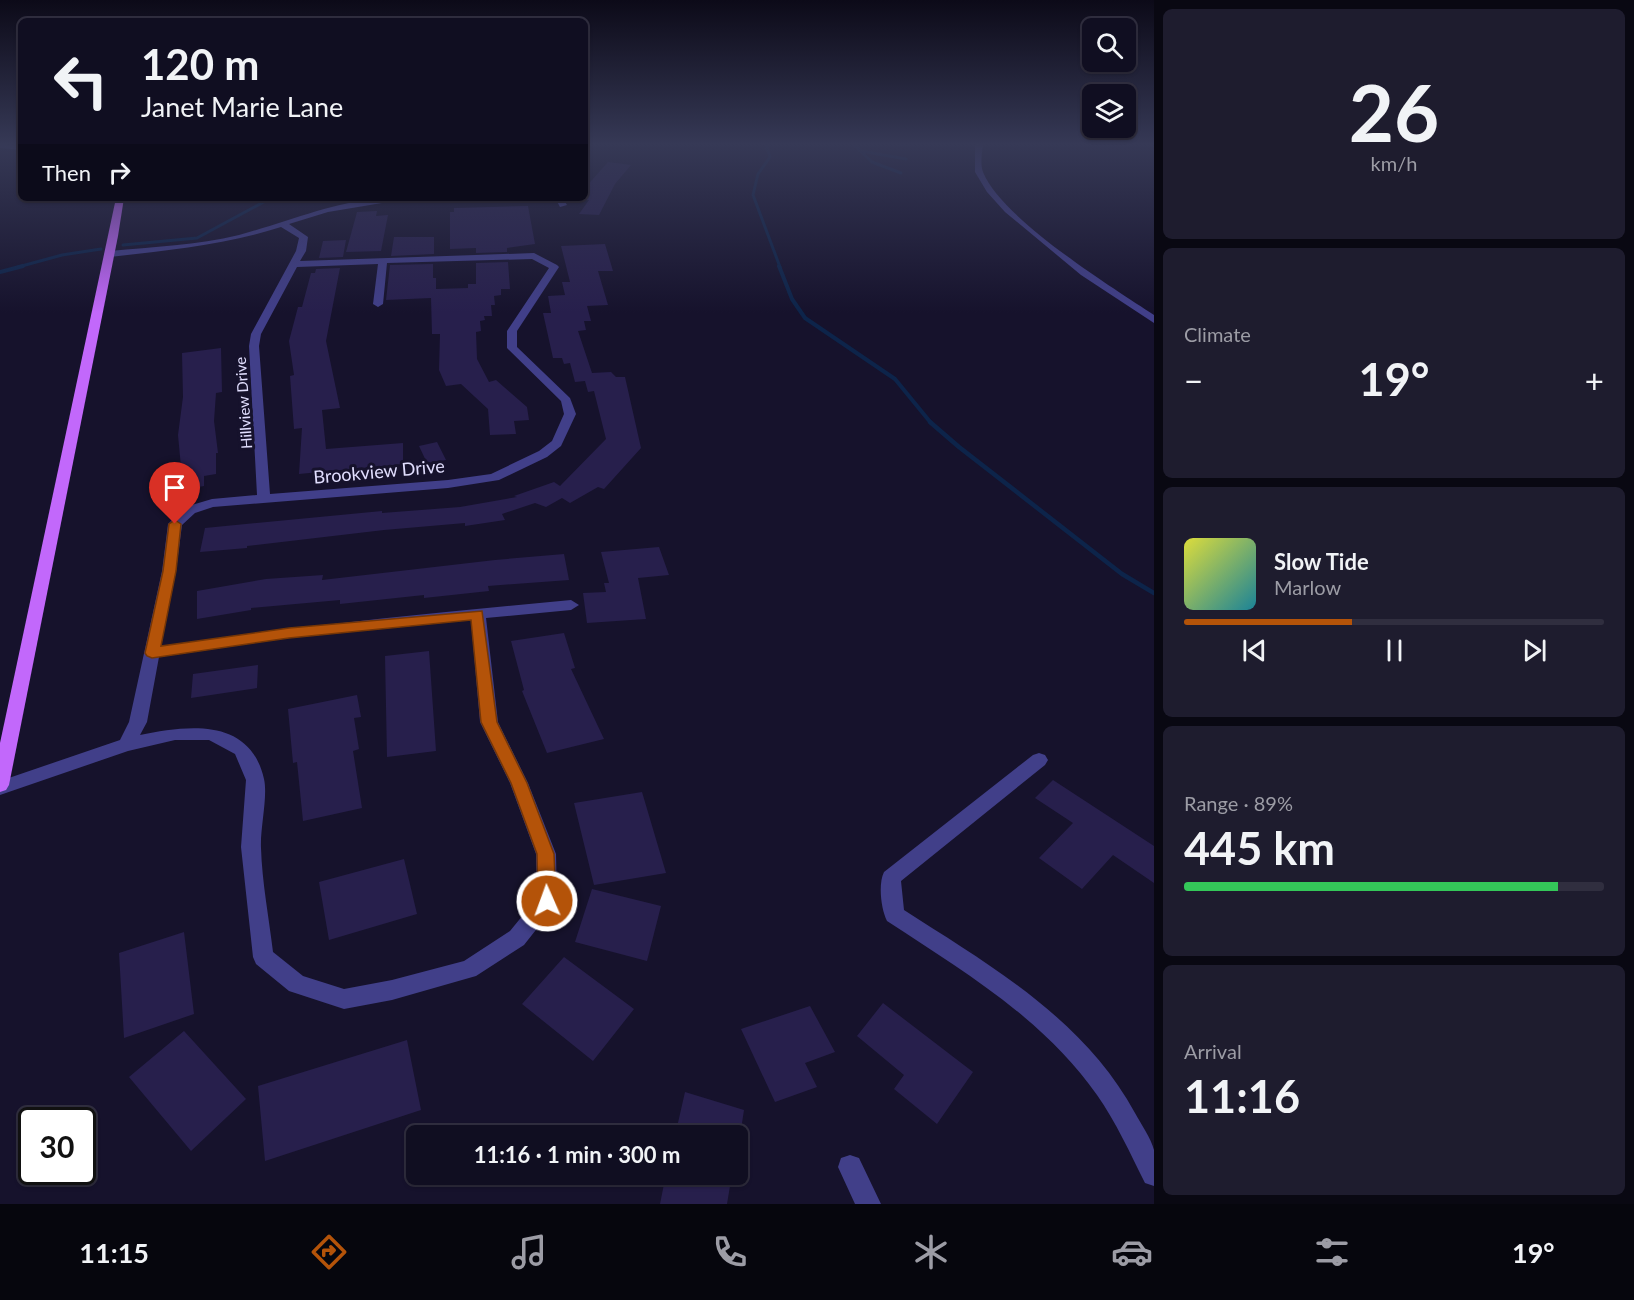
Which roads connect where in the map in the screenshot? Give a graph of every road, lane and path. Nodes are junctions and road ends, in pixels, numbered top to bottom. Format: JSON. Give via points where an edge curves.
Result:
{"nodes":[{"id":1,"x":998,"y":200,"type":"edge"},
{"id":2,"x":119,"y":201,"type":"edge"},
{"id":3,"x":381,"y":201,"type":"edge"},
{"id":4,"x":281,"y":223,"type":"junction"},
{"id":5,"x":110,"y":254,"type":"junction"},
{"id":6,"x":383,"y":260,"type":"junction"},
{"id":7,"x":294,"y":264,"type":"junction"},
{"id":8,"x":378,"y":304,"type":"dead end"},
{"id":9,"x":1154,"y":320,"type":"edge"},
{"id":10,"x":264,"y":498,"type":"junction"},
{"id":11,"x":571,"y":605,"type":"dead end"},
{"id":12,"x":478,"y":615,"type":"junction"},
{"id":13,"x":152,"y":653,"type":"junction"},
{"id":14,"x":126,"y":745,"type":"junction"},
{"id":15,"x":1039,"y":760,"type":"dead end"},
{"id":16,"x":0,"y":786,"type":"edge"},
{"id":17,"x":850,"y":1167,"type":"dead end"},
{"id":18,"x":1154,"y":1174,"type":"edge"},
{"id":19,"x":868,"y":1204,"type":"edge"}],
"edges":[{"from":1,"to":9,"type":"street","via":[[1061,255]]},
{"from":2,"to":5,"type":"main road"},
{"from":3,"to":4,"type":"street","via":[[346,205]]},
{"from":4,"to":5,"type":"street","via":[[203,244]]},
{"from":4,"to":7,"type":"street","name":"Hillview Drive","via":[[304,237]]},
{"from":5,"to":16,"type":"main road"},
{"from":6,"to":7,"type":"street","name":"Brookview Drive"},
{"from":6,"to":8,"type":"street"},
{"from":6,"to":10,"type":"street","name":"Brookview Drive","via":[[534,256],[554,267],[512,332],[512,348],[566,400],[570,414],[557,443],[543,454],[494,477]]},
{"from":7,"to":10,"type":"street","name":"Hillview Drive","via":[[256,334],[254,346]]},
{"from":10,"to":13,"type":"street","name":"Brookview Drive","via":[[212,503],[190,510],[175,524]]},
{"from":11,"to":12,"type":"street"},
{"from":12,"to":13,"type":"street","via":[[289,633]]},
{"from":12,"to":14,"type":"street","via":[[489,722],[519,783],[546,854],[547,901],[517,938],[469,969],[344,999],[297,984],[263,957],[251,847],[255,780],[242,750],[211,734],[175,734]]},
{"from":13,"to":14,"type":"street","name":"Brookview Drive","via":[[138,722]]},
{"from":14,"to":16,"type":"street"},
{"from":15,"to":18,"type":"street","via":[[891,878],[894,915],[991,978],[1056,1029],[1106,1086]]},
{"from":17,"to":19,"type":"street"}]}
